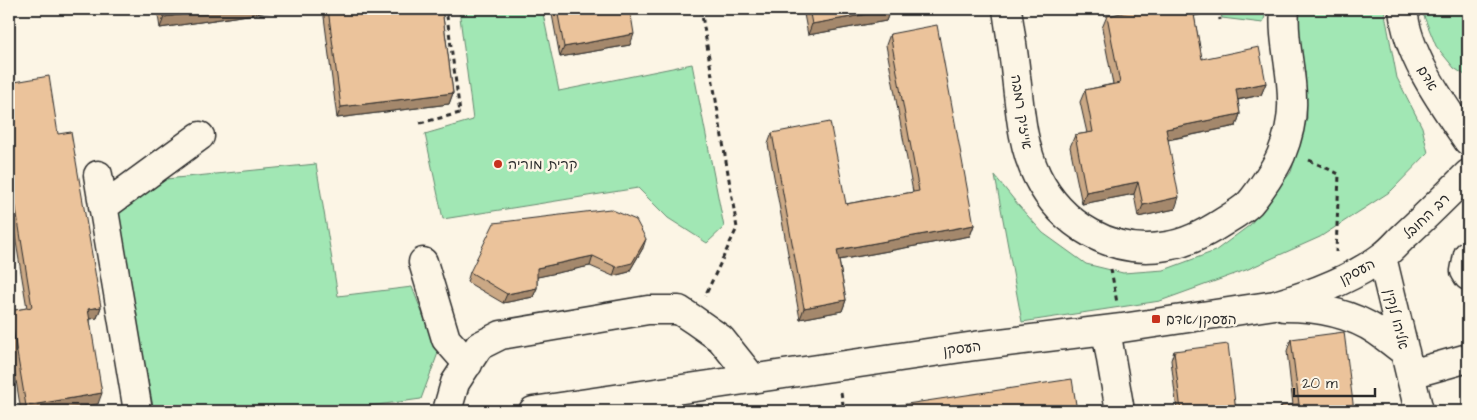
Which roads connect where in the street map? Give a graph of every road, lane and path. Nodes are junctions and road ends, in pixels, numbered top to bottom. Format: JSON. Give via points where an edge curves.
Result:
{"nodes":[{"id":1,"x":446,"y":9,"type":"edge"},
{"id":2,"x":701,"y":9,"type":"edge"},
{"id":3,"x":1007,"y":9,"type":"edge"},
{"id":4,"x":1219,"y":9,"type":"edge"},
{"id":5,"x":1285,"y":9,"type":"edge"},
{"id":6,"x":1403,"y":9,"type":"edge"},
{"id":7,"x":17,"y":20,"type":"dead end"},
{"id":8,"x":1220,"y":20,"type":"dead end"},
{"id":9,"x":9,"y":21,"type":"edge"},
{"id":10,"x":420,"y":123,"type":"dead end"},
{"id":11,"x":200,"y":136,"type":"dead end"},
{"id":12,"x":1468,"y":141,"type":"edge"},
{"id":13,"x":1283,"y":148,"type":"junction"},
{"id":14,"x":1468,"y":174,"type":"edge"},
{"id":15,"x":98,"y":176,"type":"dead end"},
{"id":16,"x":103,"y":206,"type":"junction"},
{"id":17,"x":1106,"y":240,"type":"junction"},
{"id":18,"x":1468,"y":255,"type":"edge"},
{"id":19,"x":1382,"y":257,"type":"junction"},
{"id":20,"x":423,"y":262,"type":"dead end"},
{"id":21,"x":1468,"y":276,"type":"edge"},
{"id":22,"x":1335,"y":282,"type":"junction"},
{"id":23,"x":1255,"y":309,"type":"junction"},
{"id":24,"x":694,"y":320,"type":"junction"},
{"id":25,"x":1114,"y":329,"type":"junction"},
{"id":26,"x":1468,"y":358,"type":"edge"},
{"id":27,"x":1408,"y":363,"type":"junction"},
{"id":28,"x":468,"y":364,"type":"junction"},
{"id":29,"x":753,"y":380,"type":"junction"},
{"id":30,"x":698,"y":400,"type":"edge"},
{"id":31,"x":138,"y":411,"type":"edge"},
{"id":32,"x":447,"y":411,"type":"edge"},
{"id":33,"x":533,"y":411,"type":"edge"},
{"id":34,"x":1120,"y":411,"type":"edge"},
{"id":35,"x":1420,"y":411,"type":"edge"}],
"edges":[{"from":1,"to":10,"type":"path","via":[[460,113]]},
{"from":2,"to":24,"type":"path","via":[[737,228]]},
{"from":3,"to":17,"type":"street","name":"אייזיק רמבה","via":[[1020,118],[1038,177],[1053,201],[1072,220],[1092,235]]},
{"from":4,"to":8,"type":"path"},
{"from":5,"to":13,"type":"street","name":"אייזיק רמבה","via":[[1292,100],[1290,126]]},
{"from":6,"to":12,"type":"street","name":"אדם","via":[[1412,49],[1446,110]]},
{"from":7,"to":9,"type":"path"},
{"from":11,"to":16,"type":"street"},
{"from":13,"to":17,"type":"street","name":"אייזיק רמבה","via":[[1249,204],[1203,234],[1168,246],[1141,248]]},
{"from":13,"to":22,"type":"path","via":[[1339,174]]},
{"from":14,"to":19,"type":"street","name":"רב החובל"},
{"from":15,"to":16,"type":"street"},
{"from":16,"to":31,"type":"street"},
{"from":17,"to":25,"type":"path"},
{"from":18,"to":21,"type":"street"},
{"from":19,"to":22,"type":"street","name":"העסקן"},
{"from":19,"to":27,"type":"street","name":"אליהו לנקין"},
{"from":20,"to":28,"type":"street","via":[[446,339]]},
{"from":22,"to":23,"type":"street","name":"העסקן","via":[[1293,299]]},
{"from":23,"to":25,"type":"street","name":"העסקן"},
{"from":23,"to":27,"type":"street","via":[[1299,307],[1351,318],[1375,330]]},
{"from":24,"to":28,"type":"street","via":[[679,310],[648,310],[502,335],[479,346]]},
{"from":24,"to":29,"type":"street","via":[[721,339]]},
{"from":25,"to":29,"type":"street","name":"העסקן","via":[[975,346]]},
{"from":25,"to":34,"type":"street"},
{"from":26,"to":27,"type":"street"},
{"from":27,"to":35,"type":"street","name":"אליהו לנקין"},
{"from":28,"to":32,"type":"street","via":[[455,383]]},
{"from":29,"to":30,"type":"street","name":"העסקן"},
{"from":30,"to":33,"type":"street","name":"העסקן"}]}
